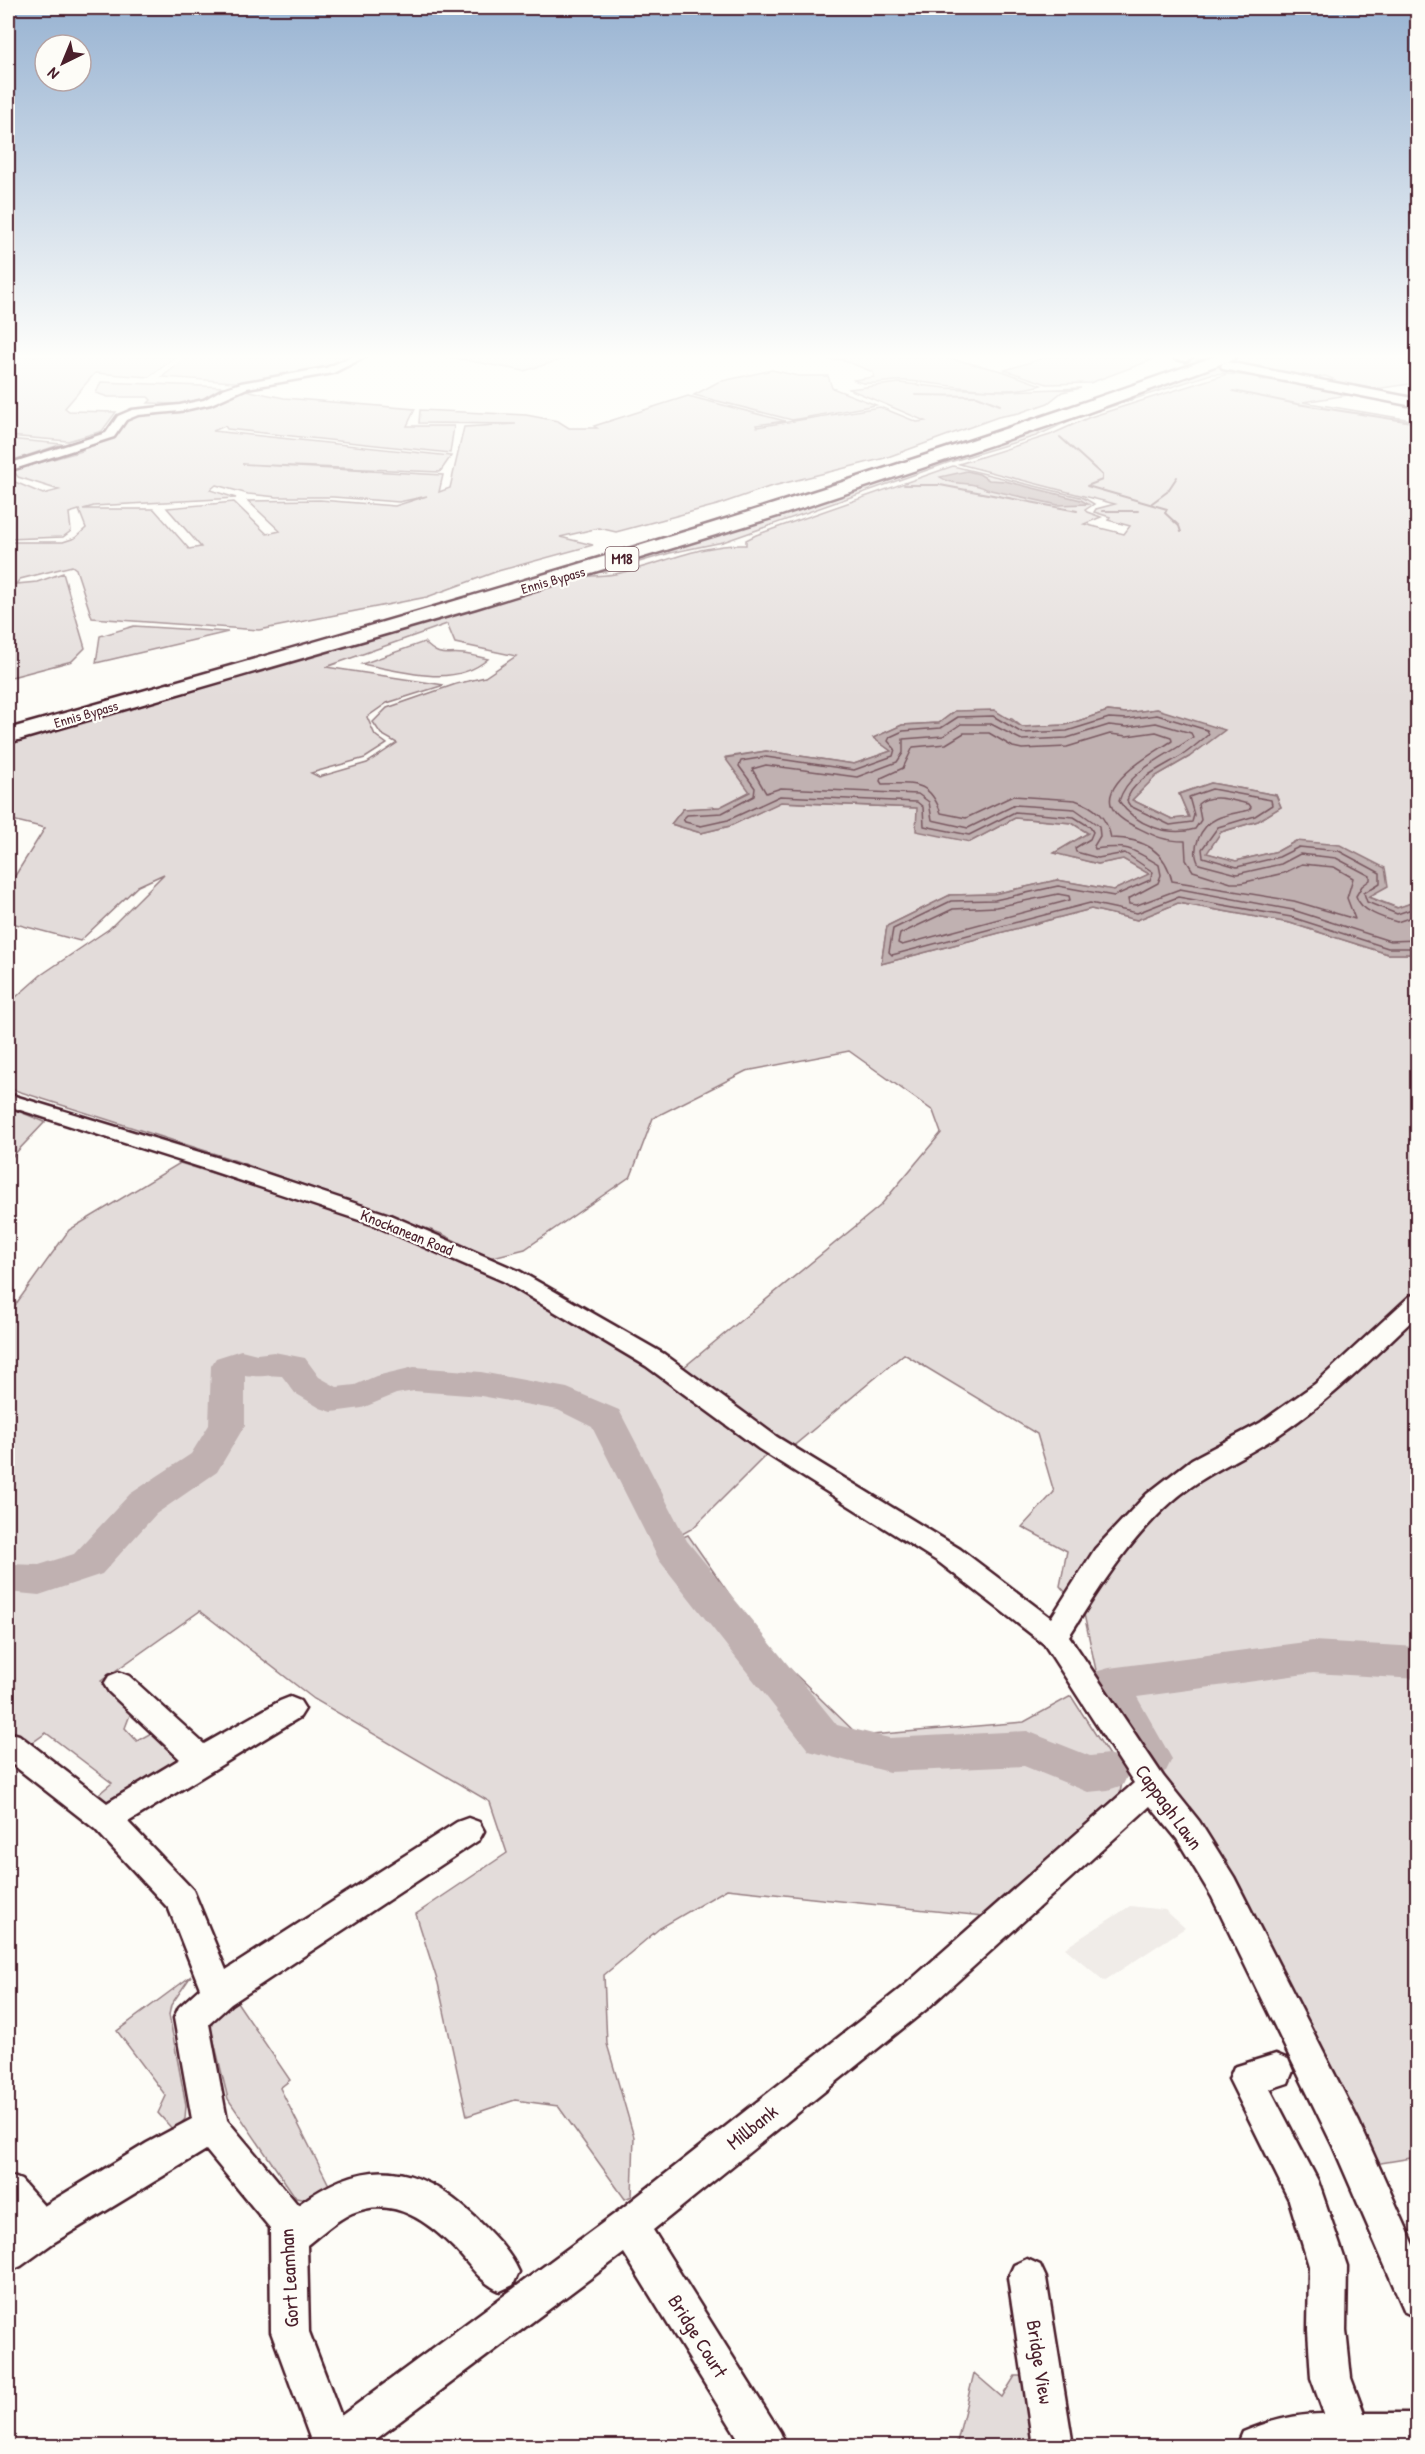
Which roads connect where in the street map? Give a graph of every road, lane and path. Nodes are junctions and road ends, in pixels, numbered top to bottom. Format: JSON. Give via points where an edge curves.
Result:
{"nodes":[{"id":1,"x":880,"y":471,"type":"edge"},
{"id":2,"x":901,"y":471,"type":"edge"},
{"id":3,"x":8,"y":727,"type":"edge"},
{"id":4,"x":8,"y":736,"type":"edge"},
{"id":5,"x":8,"y":1100,"type":"edge"},
{"id":6,"x":1418,"y":1301,"type":"edge"},
{"id":7,"x":768,"y":1443,"type":"joint"},
{"id":8,"x":1054,"y":1636,"type":"junction"},
{"id":9,"x":119,"y":1684,"type":"dead end"},
{"id":10,"x":291,"y":1709,"type":"dead end"},
{"id":11,"x":8,"y":1744,"type":"edge"},
{"id":12,"x":202,"y":1761,"type":"junction"},
{"id":13,"x":1152,"y":1785,"type":"junction"},
{"id":14,"x":106,"y":1820,"type":"junction"},
{"id":15,"x":468,"y":1831,"type":"dead end"},
{"id":16,"x":219,"y":1993,"type":"junction"},
{"id":17,"x":1276,"y":2071,"type":"dead end"},
{"id":18,"x":211,"y":2128,"type":"junction"},
{"id":19,"x":8,"y":2193,"type":"edge"},
{"id":20,"x":629,"y":2226,"type":"junction"},
{"id":21,"x":40,"y":2230,"type":"junction"},
{"id":22,"x":288,"y":2236,"type":"junction"},
{"id":23,"x":8,"y":2253,"type":"edge"},
{"id":24,"x":500,"y":2272,"type":"dead end"},
{"id":25,"x":1027,"y":2277,"type":"dead end"},
{"id":26,"x":1418,"y":2299,"type":"edge"},
{"id":27,"x":1418,"y":2433,"type":"edge"},
{"id":28,"x":1352,"y":2434,"type":"junction"},
{"id":29,"x":1306,"y":2440,"type":"edge"},
{"id":30,"x":333,"y":2446,"type":"edge"},
{"id":31,"x":766,"y":2446,"type":"edge"},
{"id":32,"x":1053,"y":2446,"type":"edge"},
{"id":33,"x":1257,"y":2446,"type":"edge"}],
"edges":[{"from":1,"to":3,"type":"highway","name":"Ennis Bypass","number":"M18","via":[[396,618]]},
{"from":2,"to":4,"type":"highway","name":"Ennis Bypass","number":"M18","via":[[539,584]]},
{"from":5,"to":7,"type":"street","name":"Knockanean Road","via":[[382,1220],[511,1276],[655,1360]]},
{"from":6,"to":8,"type":"street","via":[[1324,1390],[1269,1429],[1201,1466],[1156,1501],[1105,1556]]},
{"from":7,"to":8,"type":"street","name":"Cappagh Lawn","via":[[950,1556]]},
{"from":8,"to":13,"type":"street","name":"Cappagh Lawn"},
{"from":9,"to":12,"type":"street"},
{"from":10,"to":12,"type":"street"},
{"from":11,"to":14,"type":"street"},
{"from":12,"to":14,"type":"street"},
{"from":13,"to":20,"type":"street","name":"Millbank","via":[[917,1996]]},
{"from":13,"to":26,"type":"street","name":"Cappagh Lawn","via":[[1188,1830],[1223,1887],[1346,2134]]},
{"from":14,"to":16,"type":"street","via":[[182,1900]]},
{"from":15,"to":16,"type":"street","name":"Gort Leamhan"},
{"from":16,"to":18,"type":"street","name":"Gort Leamhan","via":[[191,2018]]},
{"from":17,"to":28,"type":"street","via":[[1246,2079],[1305,2194],[1328,2266],[1331,2378]]},
{"from":18,"to":21,"type":"street"},
{"from":18,"to":22,"type":"street","name":"Gort Leamhan","via":[[288,2222]]},
{"from":19,"to":21,"type":"street"},
{"from":20,"to":30,"type":"street","name":"Millbank"},
{"from":20,"to":31,"type":"street","name":"Bridge Court"},
{"from":21,"to":23,"type":"street"},
{"from":22,"to":24,"type":"street","via":[[345,2197],[374,2188],[403,2189],[431,2204],[466,2233]]},
{"from":22,"to":30,"type":"street","name":"Gort Leamhan","via":[[290,2332]]},
{"from":25,"to":32,"type":"street","name":"Bridge View"},
{"from":27,"to":28,"type":"street"},
{"from":28,"to":29,"type":"street"},
{"from":29,"to":33,"type":"street"}]}
